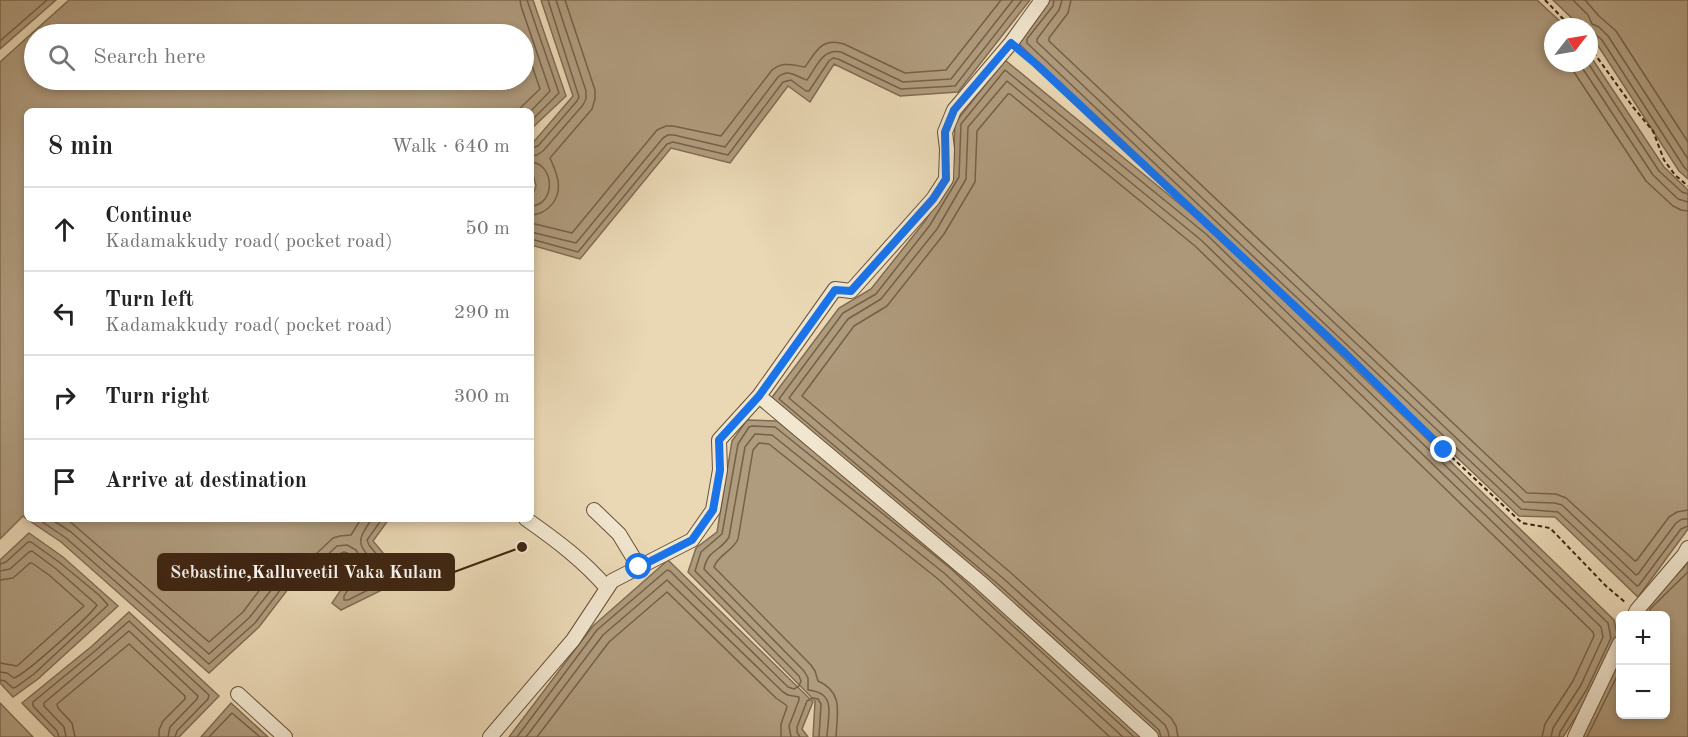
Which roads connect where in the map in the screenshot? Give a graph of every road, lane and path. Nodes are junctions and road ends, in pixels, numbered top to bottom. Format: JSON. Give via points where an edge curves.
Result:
{"nodes":[{"id":1,"x":1042,"y":0,"type":"edge"},
{"id":2,"x":1545,"y":0,"type":"edge"},
{"id":3,"x":1562,"y":18,"type":"edge"},
{"id":4,"x":1011,"y":43,"type":"junction"},
{"id":5,"x":1598,"y":58,"type":"edge"},
{"id":6,"x":1688,"y":186,"type":"edge"},
{"id":7,"x":759,"y":396,"type":"junction"},
{"id":8,"x":594,"y":510,"type":"dead end"},
{"id":9,"x":534,"y":518,"type":"edge"},
{"id":10,"x":530,"y":522,"type":"edge"},
{"id":11,"x":1688,"y":548,"type":"edge"},
{"id":12,"x":639,"y":567,"type":"junction"},
{"id":13,"x":610,"y":585,"type":"junction"},
{"id":14,"x":1633,"y":611,"type":"edge"},
{"id":15,"x":1637,"y":611,"type":"edge"},
{"id":16,"x":1616,"y":651,"type":"edge"},
{"id":17,"x":238,"y":694,"type":"dead end"},
{"id":18,"x":285,"y":737,"type":"edge"},
{"id":19,"x":490,"y":737,"type":"edge"},
{"id":20,"x":1151,"y":737,"type":"edge"},
{"id":21,"x":1575,"y":737,"type":"edge"}],
"edges":[{"from":1,"to":4,"type":"street"},
{"from":2,"to":3,"type":"path"},
{"from":4,"to":7,"type":"street","via":[[954,110],[945,132],[946,179],[933,199],[851,291],[835,290]]},
{"from":4,"to":14,"type":"path","via":[[1522,523],[1550,528]]},
{"from":5,"to":6,"type":"path","via":[[1653,131],[1664,160]]},
{"from":7,"to":12,"type":"street","via":[[719,440],[720,470],[713,510],[692,540]]},
{"from":7,"to":20,"type":"street","via":[[971,574]]},
{"from":8,"to":12,"type":"street","via":[[619,534]]},
{"from":9,"to":13,"type":"street"},
{"from":10,"to":13,"type":"street"},
{"from":11,"to":15,"type":"street"},
{"from":12,"to":13,"type":"street"},
{"from":13,"to":19,"type":"street","via":[[573,640]]},
{"from":16,"to":21,"type":"street"},
{"from":17,"to":18,"type":"street"}]}
